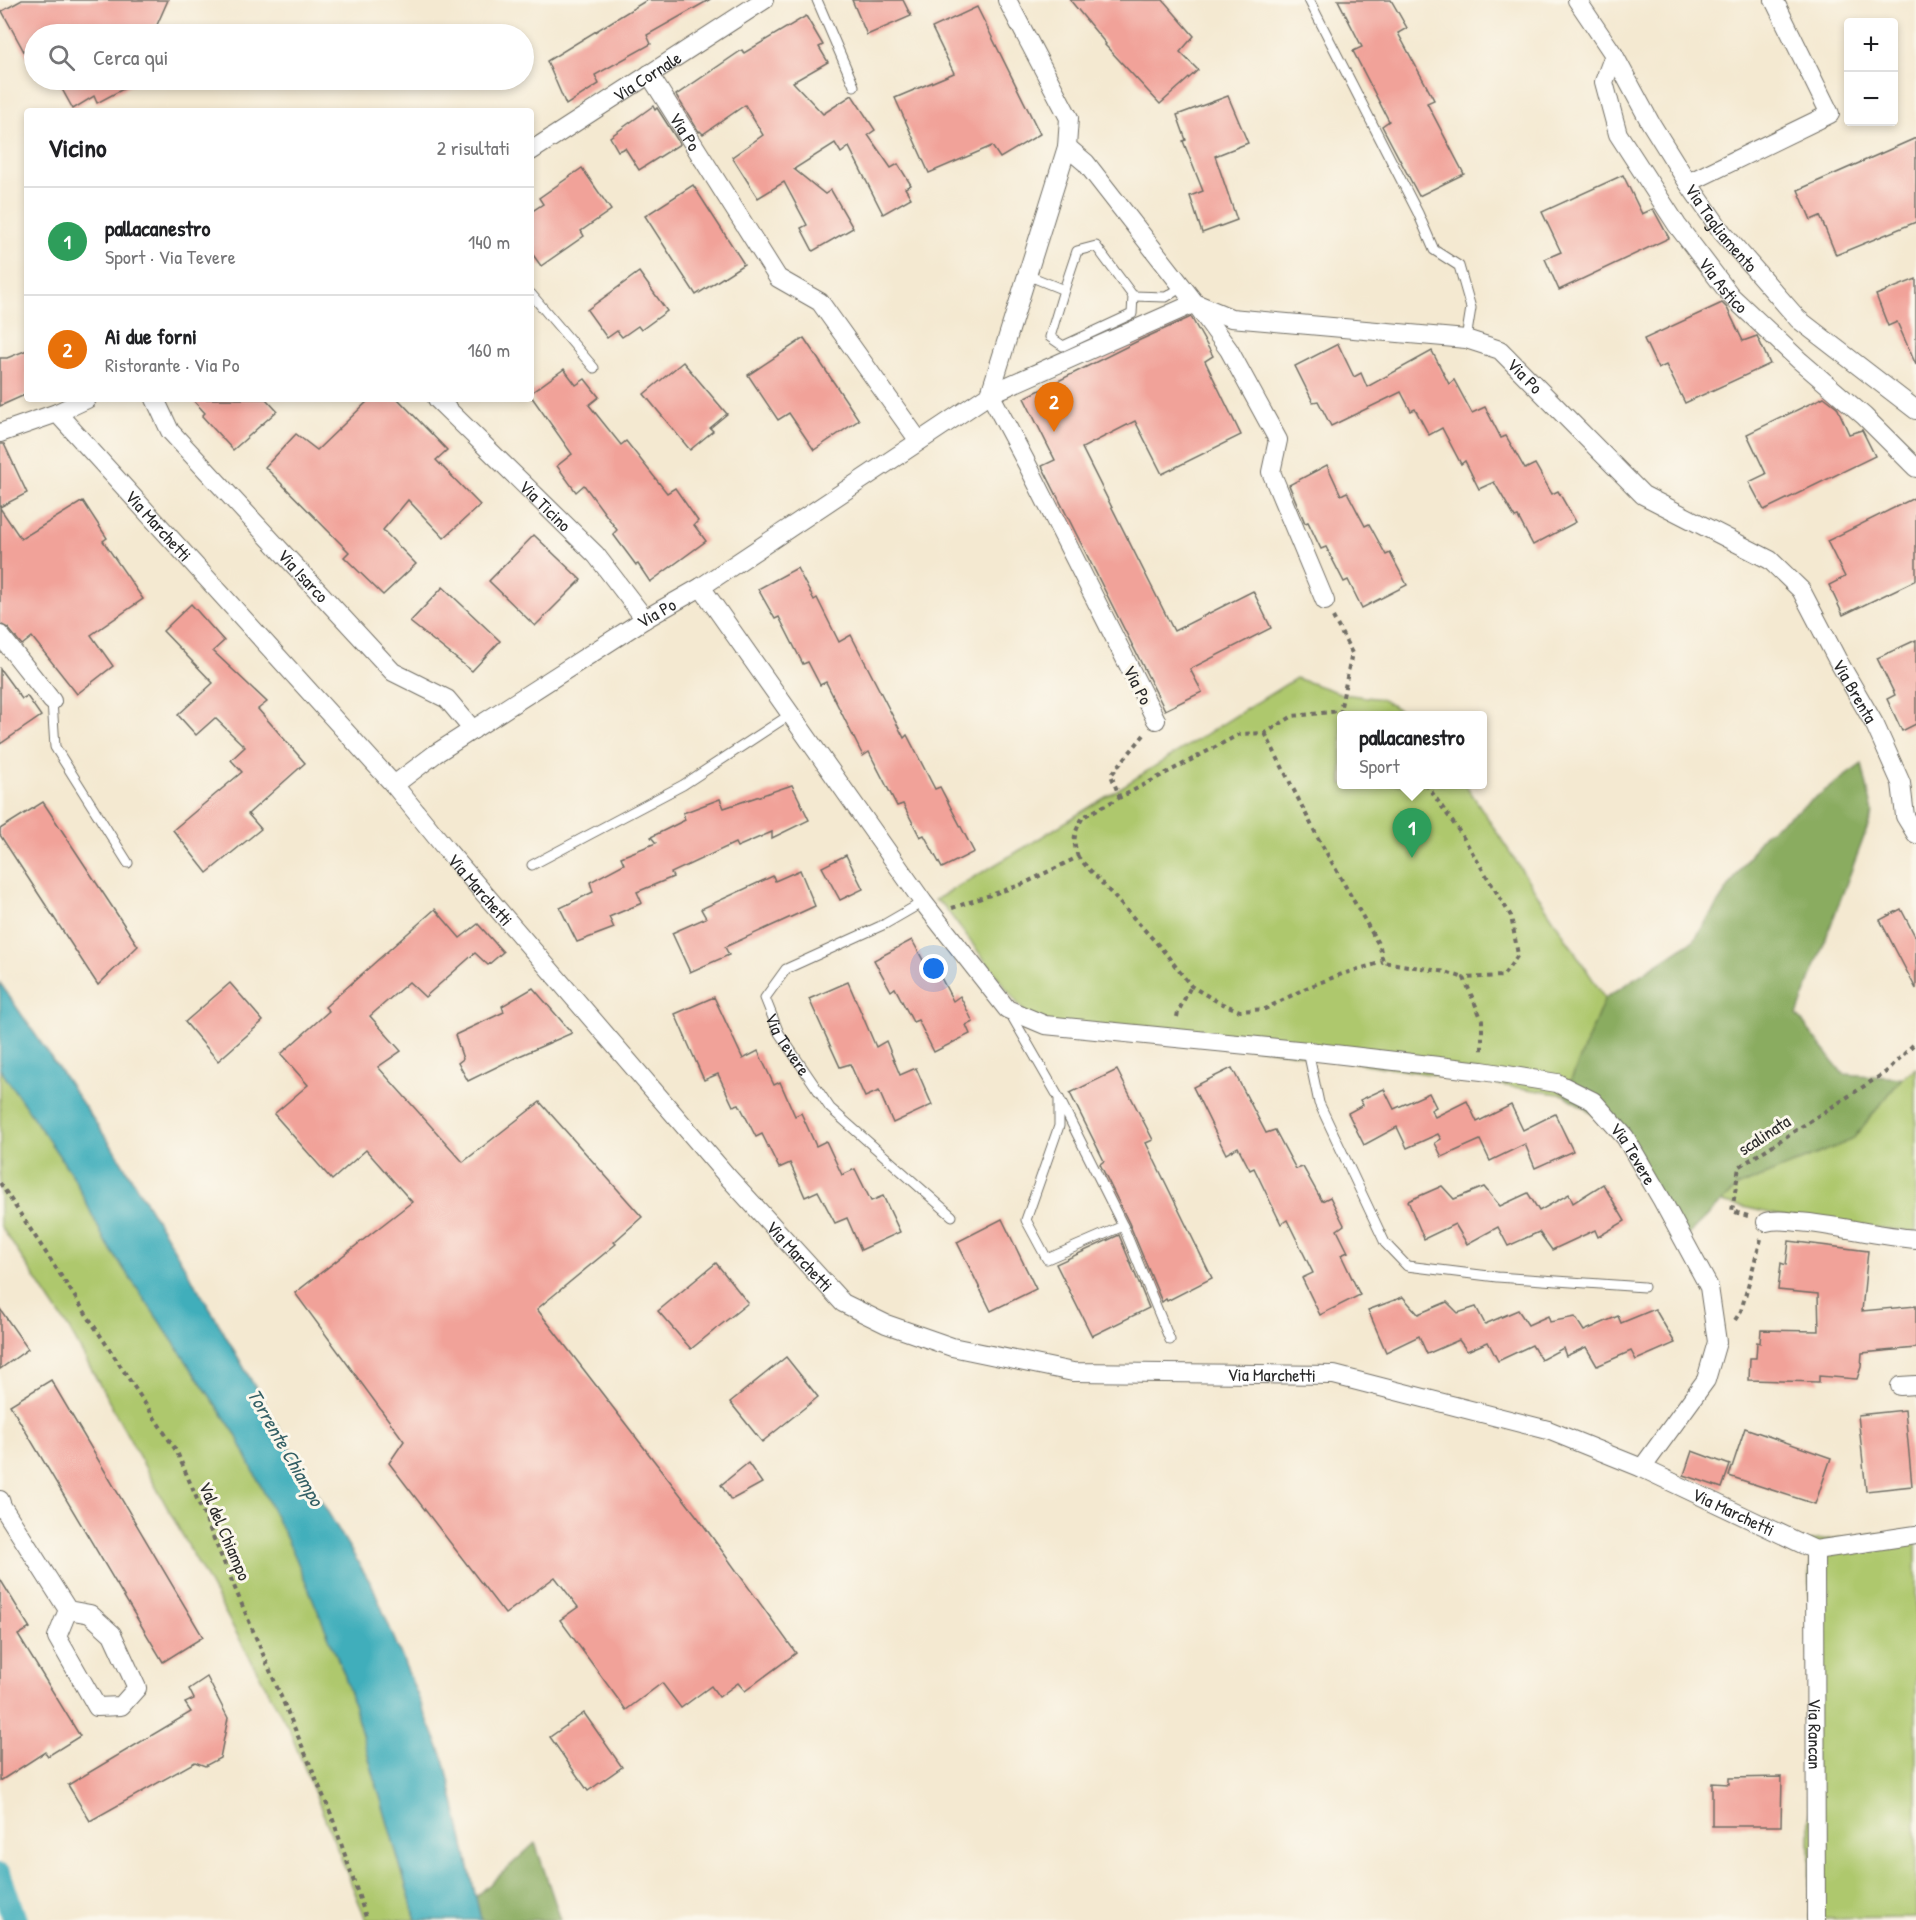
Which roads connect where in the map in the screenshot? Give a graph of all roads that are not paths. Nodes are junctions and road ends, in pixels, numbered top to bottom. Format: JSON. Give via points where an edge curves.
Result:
{"nodes":[{"id":1,"x":764,"y":0,"type":"edge"},
{"id":2,"x":817,"y":0,"type":"edge"},
{"id":3,"x":1006,"y":0,"type":"edge"},
{"id":4,"x":1309,"y":0,"type":"edge"},
{"id":5,"x":1577,"y":0,"type":"edge"},
{"id":6,"x":1774,"y":0,"type":"edge"},
{"id":7,"x":1614,"y":55,"type":"junction"},
{"id":8,"x":649,"y":74,"type":"junction"},
{"id":9,"x":854,"y":86,"type":"dead end"},
{"id":10,"x":1067,"y":147,"type":"junction"},
{"id":11,"x":534,"y":149,"type":"edge"},
{"id":12,"x":1688,"y":183,"type":"junction"},
{"id":13,"x":1027,"y":275,"type":"junction"},
{"id":14,"x":1182,"y":287,"type":"junction"},
{"id":15,"x":1064,"y":290,"type":"junction"},
{"id":16,"x":1133,"y":296,"type":"junction"},
{"id":17,"x":534,"y":298,"type":"edge"},
{"id":18,"x":1195,"y":303,"type":"junction"},
{"id":19,"x":1466,"y":339,"type":"junction"},
{"id":20,"x":594,"y":368,"type":"dead end"},
{"id":21,"x":990,"y":394,"type":"junction"},
{"id":22,"x":81,"y":402,"type":"edge"},
{"id":23,"x":157,"y":402,"type":"edge"},
{"id":24,"x":440,"y":402,"type":"edge"},
{"id":25,"x":1916,"y":410,"type":"edge"},
{"id":26,"x":57,"y":413,"type":"junction"},
{"id":27,"x":0,"y":433,"type":"edge"},
{"id":28,"x":919,"y":441,"type":"junction"},
{"id":29,"x":1916,"y":468,"type":"edge"},
{"id":30,"x":1770,"y":560,"type":"joint"},
{"id":31,"x":701,"y":587,"type":"junction"},
{"id":32,"x":1325,"y":601,"type":"road end"},
{"id":33,"x":645,"y":619,"type":"junction"},
{"id":34,"x":0,"y":635,"type":"edge"},
{"id":35,"x":52,"y":701,"type":"joint"},
{"id":36,"x":791,"y":714,"type":"junction"},
{"id":37,"x":1156,"y":720,"type":"road end"},
{"id":38,"x":472,"y":730,"type":"junction"},
{"id":39,"x":394,"y":785,"type":"junction"},
{"id":40,"x":1916,"y":834,"type":"edge"},
{"id":41,"x":129,"y":863,"type":"dead end"},
{"id":42,"x":532,"y":865,"type":"dead end"},
{"id":43,"x":923,"y":902,"type":"junction"},
{"id":44,"x":1007,"y":1009,"type":"junction"},
{"id":45,"x":1308,"y":1051,"type":"junction"},
{"id":46,"x":1059,"y":1098,"type":"junction"},
{"id":47,"x":952,"y":1216,"type":"dead end"},
{"id":48,"x":1766,"y":1222,"type":"road end"},
{"id":49,"x":1123,"y":1226,"type":"junction"},
{"id":50,"x":1916,"y":1239,"type":"edge"},
{"id":51,"x":1644,"y":1287,"type":"dead end"},
{"id":52,"x":1170,"y":1340,"type":"dead end"},
{"id":53,"x":1642,"y":1467,"type":"junction"},
{"id":54,"x":0,"y":1500,"type":"edge"},
{"id":55,"x":1916,"y":1535,"type":"edge"},
{"id":56,"x":1815,"y":1550,"type":"junction"},
{"id":57,"x":68,"y":1610,"type":"junction"},
{"id":58,"x":1816,"y":1920,"type":"edge"}],
"edges":[{"from":1,"to":8,"type":"street","name":"Via Cornale"},
{"from":2,"to":9,"type":"lane"},
{"from":3,"to":10,"type":"street","via":[[1070,118]]},
{"from":4,"to":19,"type":"lane","via":[[1434,250],[1459,266],[1472,308]]},
{"from":5,"to":7,"type":"street","name":"Via Tagliamento"},
{"from":6,"to":12,"type":"street","via":[[1830,114]]},
{"from":7,"to":12,"type":"street","name":"Via Tagliamento"},
{"from":7,"to":29,"type":"street","name":"Via Astico","via":[[1604,82],[1618,134],[1677,225],[1731,296]]},
{"from":8,"to":11,"type":"street","name":"Via Cornale"},
{"from":8,"to":28,"type":"street","name":"Via Po","via":[[778,278],[820,302]]},
{"from":10,"to":13,"type":"street"},
{"from":10,"to":14,"type":"street","name":"Via Po","via":[[1086,163]]},
{"from":12,"to":25,"type":"street","name":"Via Tagliamento","via":[[1722,232],[1798,319]]},
{"from":13,"to":15,"type":"lane"},
{"from":13,"to":21,"type":"street"},
{"from":14,"to":16,"type":"lane","via":[[1166,297]]},
{"from":14,"to":18,"type":"street","name":"Via Po"},
{"from":15,"to":16,"type":"lane","via":[[1077,251],[1096,246]]},
{"from":15,"to":16,"type":"lane","via":[[1050,337],[1063,346],[1132,314]]},
{"from":17,"to":20,"type":"lane"},
{"from":18,"to":19,"type":"street","name":"Via Po","via":[[1231,318]]},
{"from":18,"to":21,"type":"street","name":"Via Po"},
{"from":18,"to":32,"type":"street","name":"Via Po","via":[[1229,350],[1278,440],[1271,472]]},
{"from":19,"to":30,"type":"street","name":"Via Po","via":[[1500,350],[1643,495]]},
{"from":21,"to":28,"type":"street","name":"Via Po"},
{"from":21,"to":37,"type":"street","name":"Via Po"},
{"from":22,"to":26,"type":"street"},
{"from":23,"to":38,"type":"street","name":"Via Isarco","via":[[170,432],[393,672],[447,699]]},
{"from":24,"to":33,"type":"street","name":"Via Ticino","via":[[596,555]]},
{"from":26,"to":27,"type":"street"},
{"from":26,"to":39,"type":"street","name":"Via Marchetti"},
{"from":28,"to":31,"type":"street","name":"Via Po"},
{"from":30,"to":40,"type":"street","name":"Via Brenta","via":[[1802,590],[1875,725],[1901,783],[1905,816]]},
{"from":31,"to":33,"type":"street","name":"Via Po"},
{"from":31,"to":36,"type":"street","name":"Via Tevere"},
{"from":33,"to":38,"type":"street","name":"Via Po"},
{"from":34,"to":35,"type":"street"},
{"from":35,"to":41,"type":"lane","via":[[55,747]]},
{"from":36,"to":42,"type":"lane","via":[[683,785]]},
{"from":36,"to":43,"type":"street","name":"Via Tevere"},
{"from":38,"to":39,"type":"street","name":"Via Po"},
{"from":39,"to":53,"type":"street","name":"Via Marchetti","via":[[727,1176],[843,1303],[886,1324],[952,1347],[1073,1372],[1334,1376],[1548,1430]]},
{"from":43,"to":44,"type":"street","name":"Via Tevere"},
{"from":43,"to":47,"type":"lane","name":"Via Tevere","via":[[885,924],[786,969],[765,998],[779,1033],[830,1108]]},
{"from":44,"to":45,"type":"street","name":"Via Tevere","via":[[1045,1025]]},
{"from":44,"to":46,"type":"lane","name":"Via Tevere"},
{"from":45,"to":51,"type":"lane","via":[[1319,1103],[1385,1243],[1407,1266],[1497,1277]]},
{"from":45,"to":53,"type":"street","name":"Via Tevere","via":[[1557,1083],[1593,1101],[1625,1137],[1709,1287],[1717,1342],[1706,1380]]},
{"from":46,"to":49,"type":"lane","name":"Via Tevere"},
{"from":46,"to":49,"type":"lane","via":[[1059,1126],[1026,1220],[1047,1259]]},
{"from":48,"to":50,"type":"street","via":[[1823,1224]]},
{"from":49,"to":52,"type":"lane","name":"Via Tevere"},
{"from":53,"to":56,"type":"street","name":"Via Marchetti"},
{"from":54,"to":57,"type":"street"},
{"from":55,"to":56,"type":"street"},
{"from":56,"to":58,"type":"street","name":"Via Rancan"},
{"from":57,"to":57,"type":"street","via":[[90,1614],[112,1634],[138,1688],[121,1706],[97,1707],[57,1637]]}]}
